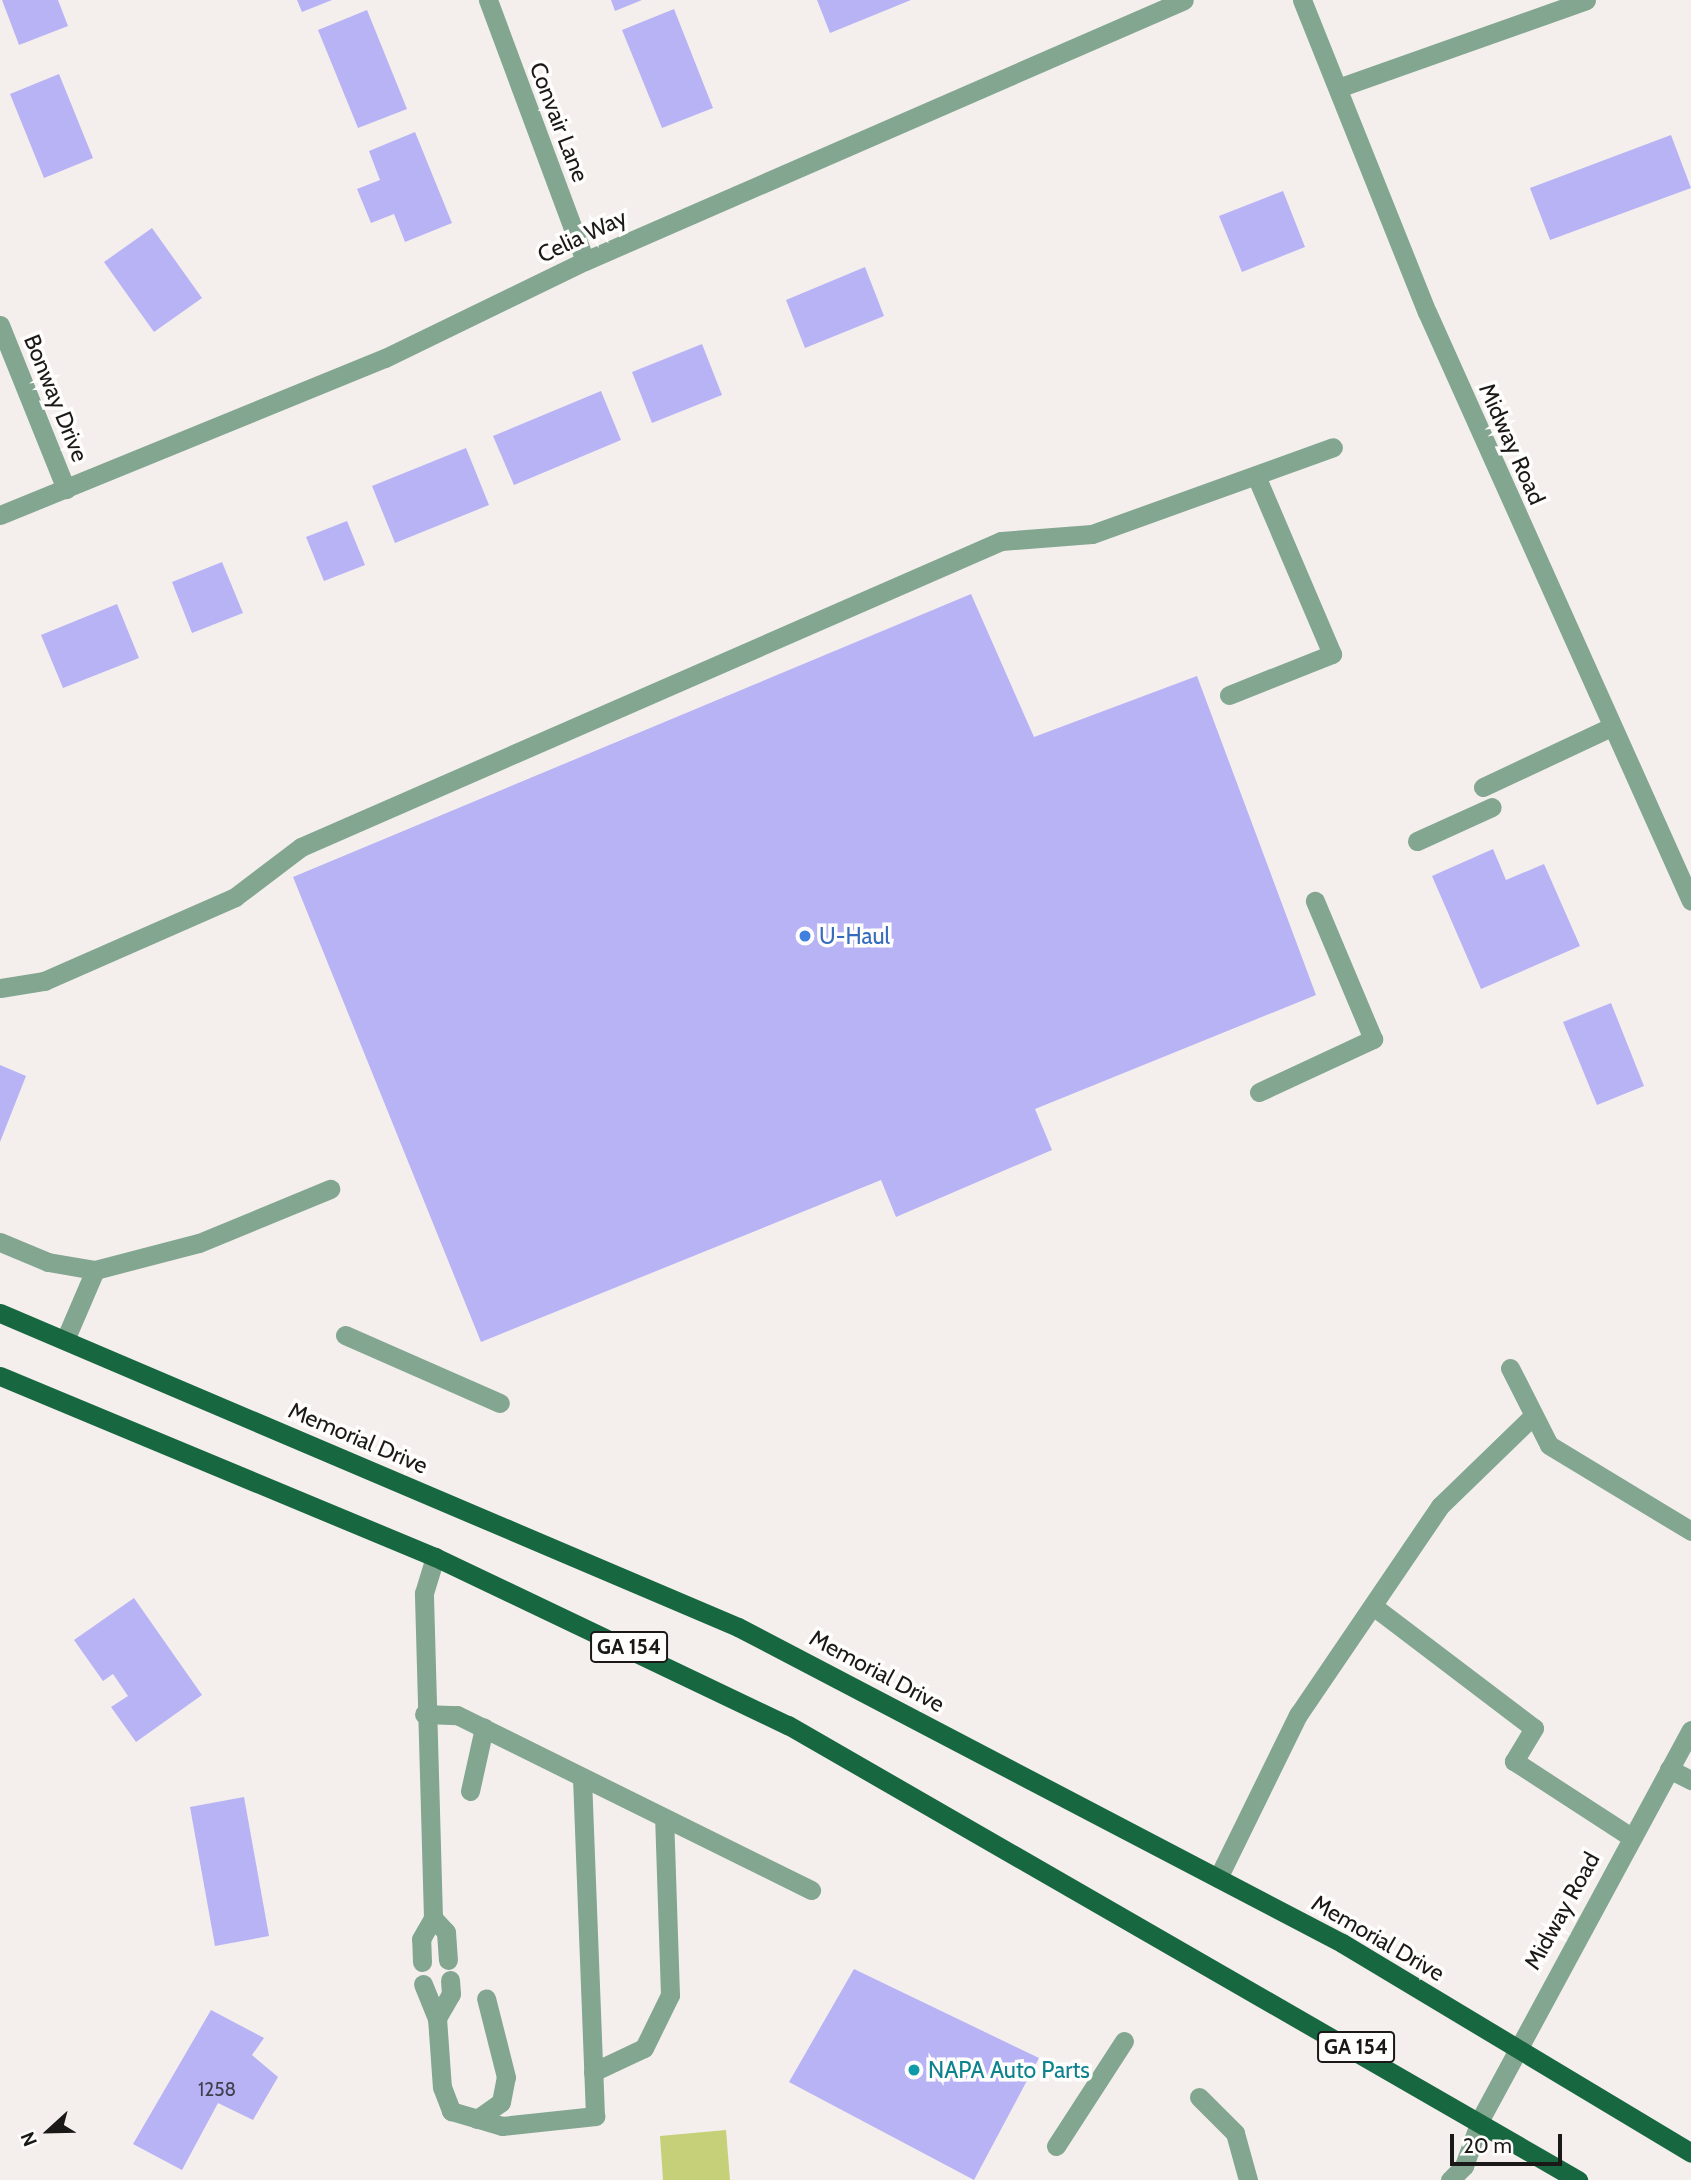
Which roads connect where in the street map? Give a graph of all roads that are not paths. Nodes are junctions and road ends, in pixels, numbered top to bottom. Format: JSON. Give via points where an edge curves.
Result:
{"nodes":[{"id":1,"x":488,"y":0,"type":"edge"},
{"id":2,"x":1184,"y":0,"type":"edge"},
{"id":3,"x":1302,"y":0,"type":"edge"},
{"id":4,"x":1586,"y":0,"type":"edge"},
{"id":5,"x":1338,"y":88,"type":"junction"},
{"id":6,"x":585,"y":261,"type":"junction"},
{"id":7,"x":0,"y":325,"type":"edge"},
{"id":8,"x":1333,"y":447,"type":"dead end"},
{"id":9,"x":1257,"y":478,"type":"junction"},
{"id":10,"x":66,"y":488,"type":"junction"},
{"id":11,"x":0,"y":514,"type":"edge"},
{"id":12,"x":1229,"y":695,"type":"dead end"},
{"id":13,"x":1611,"y":727,"type":"junction"},
{"id":14,"x":1483,"y":787,"type":"dead end"},
{"id":15,"x":1492,"y":807,"type":"dead end"},
{"id":16,"x":1417,"y":841,"type":"dead end"},
{"id":17,"x":1315,"y":901,"type":"dead end"},
{"id":18,"x":1691,"y":901,"type":"edge"},
{"id":19,"x":0,"y":988,"type":"edge"},
{"id":20,"x":1259,"y":1092,"type":"dead end"},
{"id":21,"x":330,"y":1189,"type":"dead end"},
{"id":22,"x":0,"y":1242,"type":"edge"},
{"id":23,"x":95,"y":1270,"type":"junction"},
{"id":24,"x":0,"y":1312,"type":"edge"},
{"id":25,"x":345,"y":1335,"type":"dead end"},
{"id":26,"x":65,"y":1340,"type":"junction"},
{"id":27,"x":1510,"y":1368,"type":"dead end"},
{"id":28,"x":0,"y":1376,"type":"edge"},
{"id":29,"x":500,"y":1403,"type":"dead end"},
{"id":30,"x":1533,"y":1416,"type":"junction"},
{"id":31,"x":1691,"y":1531,"type":"edge"},
{"id":32,"x":435,"y":1557,"type":"junction"},
{"id":33,"x":1373,"y":1606,"type":"junction"},
{"id":34,"x":424,"y":1714,"type":"junction"},
{"id":35,"x":484,"y":1728,"type":"junction"},
{"id":36,"x":1691,"y":1730,"type":"edge"},
{"id":37,"x":1670,"y":1769,"type":"junction"},
{"id":38,"x":582,"y":1777,"type":"junction"},
{"id":39,"x":1691,"y":1780,"type":"edge"},
{"id":40,"x":470,"y":1791,"type":"dead end"},
{"id":41,"x":664,"y":1818,"type":"junction"},
{"id":42,"x":1631,"y":1837,"type":"junction"},
{"id":43,"x":1218,"y":1878,"type":"junction"},
{"id":44,"x":811,"y":1890,"type":"dead end"},
{"id":45,"x":433,"y":1918,"type":"junction"},
{"id":46,"x":448,"y":1959,"type":"dead end"},
{"id":47,"x":422,"y":1962,"type":"dead end"},
{"id":48,"x":450,"y":1980,"type":"dead end"},
{"id":49,"x":424,"y":1984,"type":"dead end"},
{"id":50,"x":486,"y":1997,"type":"dead end"},
{"id":51,"x":437,"y":2018,"type":"junction"},
{"id":52,"x":1124,"y":2041,"type":"dead end"},
{"id":53,"x":1515,"y":2047,"type":"junction"},
{"id":54,"x":593,"y":2072,"type":"junction"},
{"id":55,"x":1199,"y":2097,"type":"dead end"},
{"id":56,"x":1481,"y":2118,"type":"junction"},
{"id":57,"x":477,"y":2119,"type":"junction"},
{"id":58,"x":1056,"y":2146,"type":"dead end"},
{"id":59,"x":1691,"y":2153,"type":"edge"},
{"id":60,"x":1248,"y":2180,"type":"edge"},
{"id":61,"x":1450,"y":2180,"type":"edge"},
{"id":62,"x":1578,"y":2180,"type":"edge"}],
"edges":[{"from":1,"to":6,"type":"street","name":"Convair Lane"},
{"from":2,"to":6,"type":"street","name":"Celia Way"},
{"from":3,"to":5,"type":"street","name":"Midway Road"},
{"from":4,"to":5,"type":"street"},
{"from":5,"to":13,"type":"street","name":"Midway Road","via":[[1427,312]]},
{"from":6,"to":10,"type":"street","name":"Celia Way","via":[[385,358]]},
{"from":7,"to":10,"type":"street","name":"Bonway Drive"},
{"from":8,"to":9,"type":"street"},
{"from":9,"to":12,"type":"street","via":[[1332,654]]},
{"from":9,"to":19,"type":"street","via":[[1092,534],[1001,541],[301,847],[226,901],[44,981]]},
{"from":10,"to":11,"type":"street","name":"Celia Way"},
{"from":13,"to":14,"type":"street"},
{"from":13,"to":18,"type":"street","name":"Midway Road"},
{"from":15,"to":16,"type":"street"},
{"from":17,"to":20,"type":"street","via":[[1373,1039]]},
{"from":21,"to":23,"type":"street","via":[[200,1243]]},
{"from":22,"to":23,"type":"street","via":[[48,1262]]},
{"from":23,"to":26,"type":"street"},
{"from":24,"to":26,"type":"main road","name":"Memorial Drive","number":"GA 154"},
{"from":25,"to":29,"type":"street"},
{"from":26,"to":43,"type":"main road","name":"Memorial Drive","number":"GA 154","via":[[738,1627]]},
{"from":27,"to":30,"type":"street"},
{"from":28,"to":32,"type":"main road","number":"GA 154"},
{"from":30,"to":31,"type":"street","via":[[1549,1445]]},
{"from":30,"to":33,"type":"street","via":[[1440,1506]]},
{"from":32,"to":34,"type":"street","via":[[424,1593]]},
{"from":32,"to":56,"type":"main road","number":"GA 154","via":[[788,1725]]},
{"from":33,"to":42,"type":"street","via":[[1534,1728],[1514,1761]]},
{"from":33,"to":43,"type":"street","via":[[1298,1715]]},
{"from":34,"to":35,"type":"street","via":[[457,1715]]},
{"from":34,"to":45,"type":"street"},
{"from":35,"to":38,"type":"street"},
{"from":35,"to":40,"type":"street"},
{"from":36,"to":37,"type":"street","name":"Midway Road"},
{"from":37,"to":39,"type":"street"},
{"from":37,"to":42,"type":"street","name":"Midway Road"},
{"from":38,"to":41,"type":"street"},
{"from":38,"to":54,"type":"street"},
{"from":41,"to":44,"type":"street"},
{"from":41,"to":54,"type":"street","via":[[670,1995],[644,2048]]},
{"from":42,"to":53,"type":"street","name":"Midway Road"},
{"from":43,"to":53,"type":"main road","name":"Memorial Drive","number":"GA 154"},
{"from":45,"to":46,"type":"street","via":[[446,1932]]},
{"from":45,"to":47,"type":"street","via":[[421,1939]]},
{"from":48,"to":51,"type":"street","via":[[451,1994]]},
{"from":49,"to":51,"type":"street"},
{"from":50,"to":57,"type":"street","via":[[506,2077],[501,2102]]},
{"from":51,"to":57,"type":"street","via":[[442,2087],[451,2111]]},
{"from":52,"to":58,"type":"street"},
{"from":53,"to":56,"type":"street","name":"Midway Road"},
{"from":53,"to":59,"type":"main road","name":"Memorial Drive","number":"GA 154"},
{"from":54,"to":57,"type":"street","via":[[595,2116],[502,2126]]},
{"from":55,"to":60,"type":"street","via":[[1235,2133]]},
{"from":56,"to":61,"type":"street","name":"Midway Road","via":[[1464,2166]]},
{"from":56,"to":62,"type":"main road","number":"GA 154"}]}
